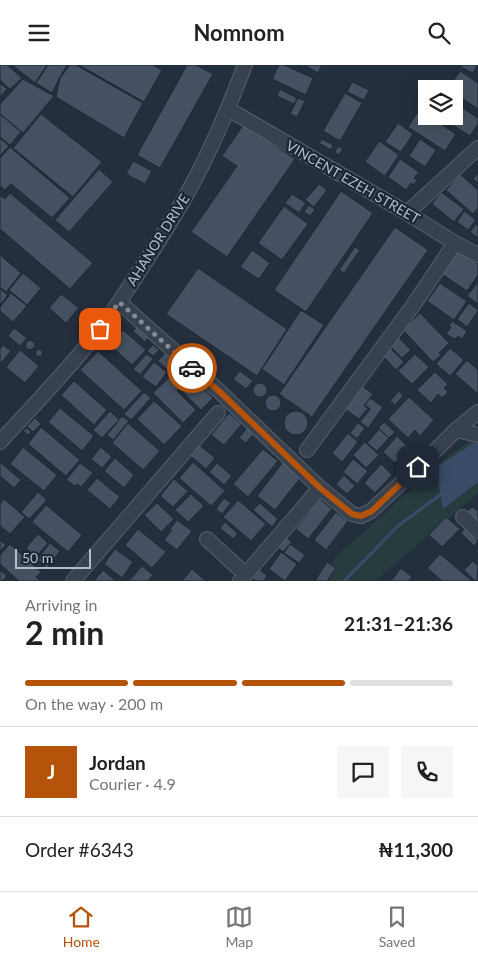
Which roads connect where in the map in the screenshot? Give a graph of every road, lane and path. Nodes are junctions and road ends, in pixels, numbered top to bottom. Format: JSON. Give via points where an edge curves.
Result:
{"nodes":[{"id":1,"x":246,"y":65,"type":"edge"},
{"id":2,"x":228,"y":109,"type":"junction"},
{"id":3,"x":478,"y":148,"type":"edge"},
{"id":4,"x":407,"y":213,"type":"junction"},
{"id":5,"x":455,"y":243,"type":"junction"},
{"id":6,"x":478,"y":255,"type":"edge"},
{"id":7,"x":119,"y":302,"type":"junction"},
{"id":8,"x":478,"y":412,"type":"edge"},
{"id":9,"x":218,"y":413,"type":"dead end"},
{"id":10,"x":456,"y":430,"type":"junction"},
{"id":11,"x":477,"y":434,"type":"edge"},
{"id":12,"x":0,"y":442,"type":"edge"},
{"id":13,"x":307,"y":450,"type":"dead end"},
{"id":14,"x":320,"y":488,"type":"junction"},
{"id":15,"x":463,"y":517,"type":"dead end"},
{"id":16,"x":478,"y":531,"type":"edge"},
{"id":17,"x":207,"y":539,"type":"dead end"},
{"id":18,"x":243,"y":578,"type":"edge"},
{"id":19,"x":73,"y":581,"type":"edge"}],
"edges":[{"from":1,"to":2,"type":"street","name":"AHANOR DRIVE"},
{"from":2,"to":4,"type":"street","name":"VINCENT EZEH STREET"},
{"from":2,"to":7,"type":"street","name":"AHANOR DRIVE","via":[[190,188]]},
{"from":3,"to":4,"type":"street"},
{"from":4,"to":5,"type":"street","name":"VINCENT EZEH STREET"},
{"from":5,"to":6,"type":"street","name":"VINCENT EZEH STREET"},
{"from":5,"to":13,"type":"street"},
{"from":7,"to":12,"type":"street","name":"AHANOR DRIVE","via":[[100,329]]},
{"from":7,"to":14,"type":"street","via":[[220,392]]},
{"from":8,"to":10,"type":"street"},
{"from":9,"to":19,"type":"street"},
{"from":10,"to":11,"type":"street"},
{"from":10,"to":14,"type":"street","via":[[372,511],[361,516],[352,514]]},
{"from":14,"to":18,"type":"street"},
{"from":15,"to":16,"type":"street"},
{"from":17,"to":18,"type":"street"}]}
